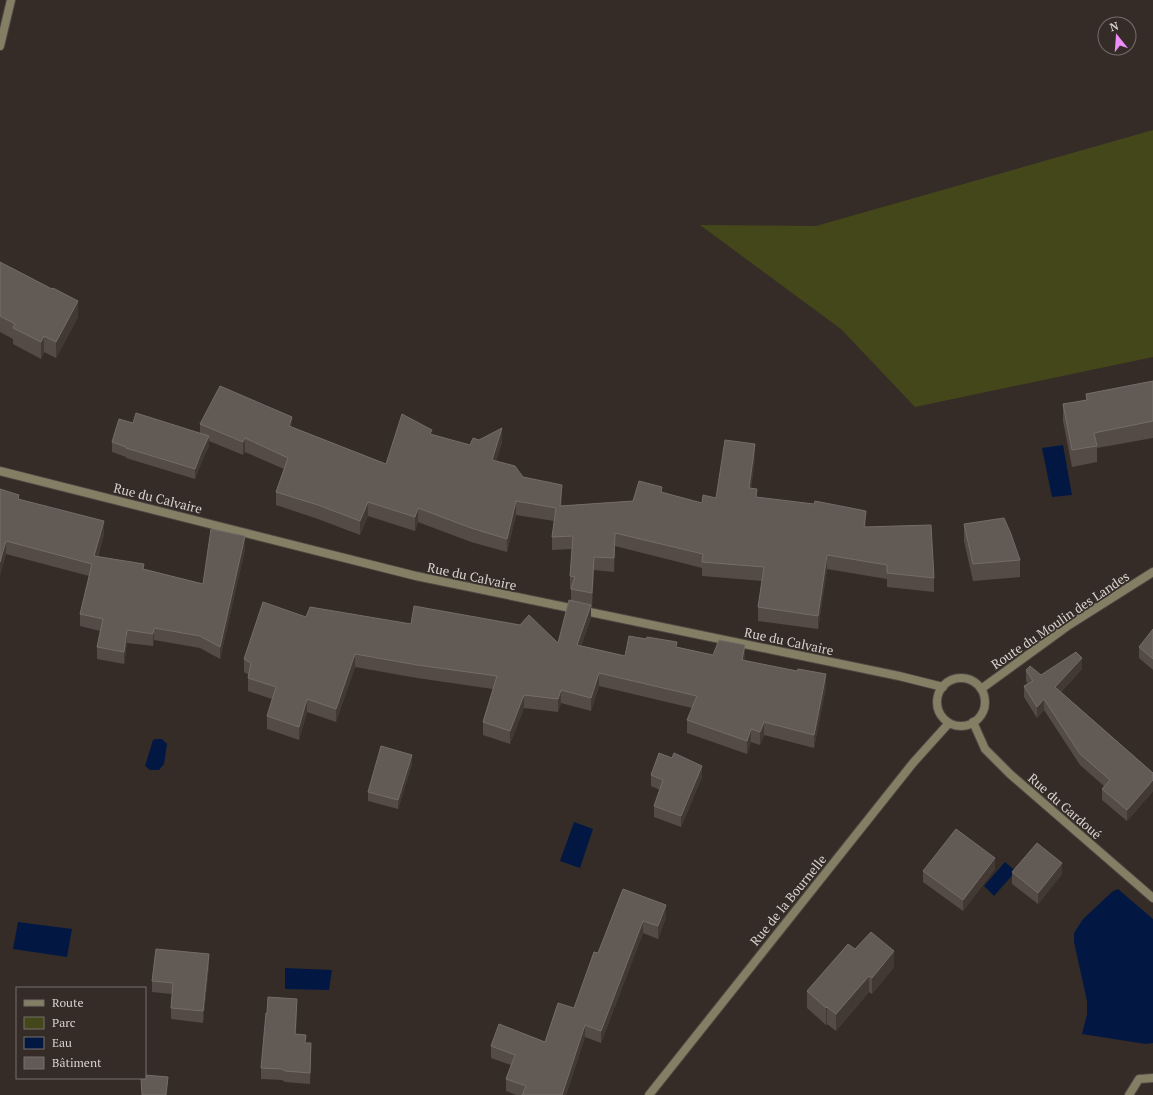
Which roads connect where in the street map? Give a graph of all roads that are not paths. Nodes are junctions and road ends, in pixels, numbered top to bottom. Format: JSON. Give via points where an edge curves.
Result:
{"nodes":[{"id":1,"x":11,"y":0,"type":"edge"},
{"id":2,"x":0,"y":46,"type":"edge"},
{"id":3,"x":0,"y":470,"type":"edge"},
{"id":4,"x":1153,"y":572,"type":"edge"},
{"id":5,"x":943,"y":687,"type":"junction"},
{"id":6,"x":980,"y":689,"type":"junction"},
{"id":7,"x":973,"y":722,"type":"junction"},
{"id":8,"x":949,"y":723,"type":"junction"},
{"id":9,"x":1153,"y":898,"type":"edge"},
{"id":10,"x":1153,"y":1078,"type":"edge"},
{"id":11,"x":649,"y":1095,"type":"edge"},
{"id":12,"x":1129,"y":1095,"type":"edge"}],
"edges":[{"from":1,"to":2,"type":"street"},
{"from":3,"to":5,"type":"street","name":"Rue du Calvaire","via":[[416,576]]},
{"from":4,"to":6,"type":"street","name":"Route du Moulin des Landes","via":[[1069,625]]},
{"from":5,"to":6,"type":"street","via":[[948,682],[962,678],[976,684]]},
{"from":5,"to":8,"type":"street","via":[[939,693],[937,706],[939,713]]},
{"from":6,"to":7,"type":"street","via":[[984,696],[983,711]]},
{"from":7,"to":8,"type":"street","via":[[961,726]]},
{"from":7,"to":9,"type":"street","name":"Rue du Gardoué","via":[[985,749],[1010,774]]},
{"from":8,"to":11,"type":"street","name":"Rue de la Bournelle","via":[[913,763]]},
{"from":10,"to":12,"type":"street","via":[[1139,1079]]}]}
